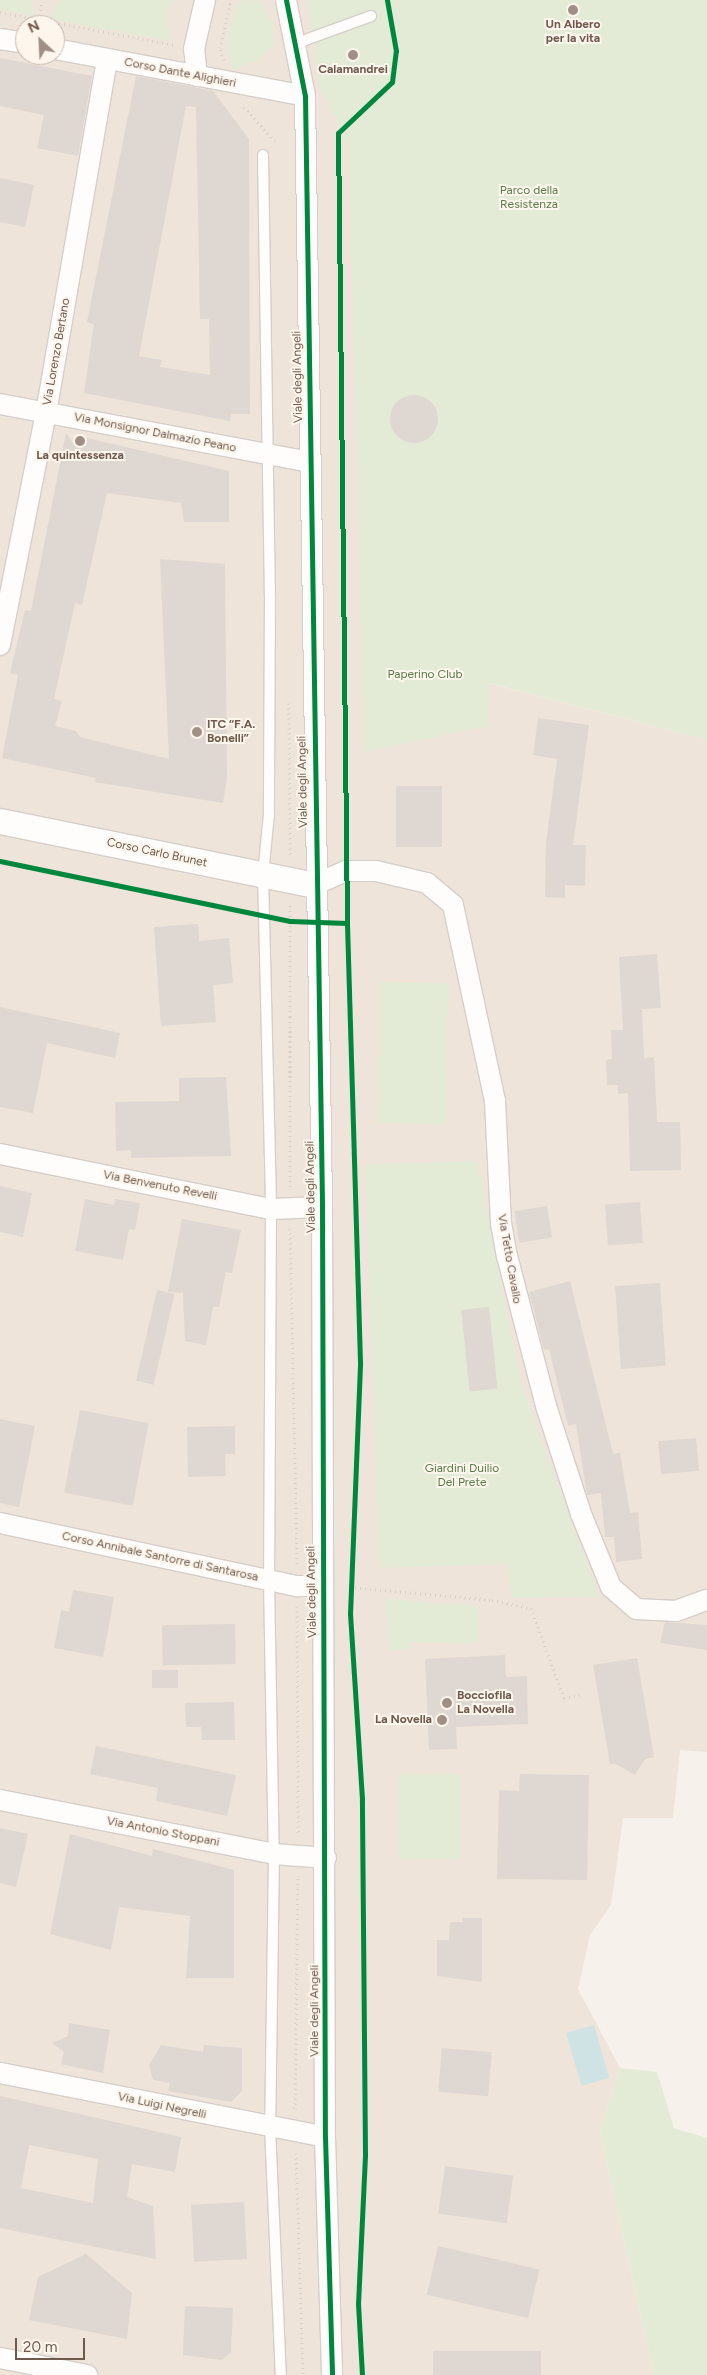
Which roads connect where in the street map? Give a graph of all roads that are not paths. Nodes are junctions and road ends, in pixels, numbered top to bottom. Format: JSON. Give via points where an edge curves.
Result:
{"nodes":[{"id":1,"x":204,"y":0,"type":"edge"},
{"id":2,"x":286,"y":0,"type":"edge"},
{"id":3,"x":371,"y":16,"type":"dead end"},
{"id":4,"x":0,"y":39,"type":"edge"},
{"id":5,"x":15,"y":41,"type":"edge"},
{"id":6,"x":297,"y":43,"type":"junction"},
{"id":7,"x":65,"y":51,"type":"edge"},
{"id":8,"x":107,"y":58,"type":"junction"},
{"id":9,"x":197,"y":76,"type":"junction"},
{"id":10,"x":305,"y":96,"type":"junction"},
{"id":11,"x":263,"y":155,"type":"dead end"},
{"id":12,"x":0,"y":404,"type":"edge"},
{"id":13,"x":46,"y":413,"type":"junction"},
{"id":14,"x":266,"y":454,"type":"junction"},
{"id":15,"x":310,"y":462,"type":"junction"},
{"id":16,"x":0,"y":645,"type":"edge"},
{"id":17,"x":0,"y":820,"type":"edge"},
{"id":18,"x":262,"y":874,"type":"junction"},
{"id":19,"x":314,"y":885,"type":"junction"},
{"id":20,"x":0,"y":1154,"type":"edge"},
{"id":21,"x":322,"y":1207,"type":"junction"},
{"id":22,"x":271,"y":1208,"type":"junction"},
{"id":23,"x":0,"y":1523,"type":"edge"},
{"id":24,"x":269,"y":1580,"type":"junction"},
{"id":25,"x":321,"y":1586,"type":"junction"},
{"id":26,"x":703,"y":1604,"type":"edge"},
{"id":27,"x":0,"y":1800,"type":"edge"},
{"id":28,"x":274,"y":1854,"type":"junction"},
{"id":29,"x":326,"y":1858,"type":"junction"},
{"id":30,"x":0,"y":2072,"type":"edge"},
{"id":31,"x":270,"y":2127,"type":"junction"},
{"id":32,"x":325,"y":2137,"type":"junction"},
{"id":33,"x":0,"y":2358,"type":"edge"},
{"id":34,"x":87,"y":2375,"type":"edge"},
{"id":35,"x":281,"y":2375,"type":"edge"},
{"id":36,"x":332,"y":2375,"type":"edge"}],
"edges":[{"from":1,"to":9,"type":"street","via":[[194,49]]},
{"from":2,"to":6,"type":"street","name":"Viale degli Angeli"},
{"from":3,"to":6,"type":"lane"},
{"from":4,"to":5,"type":"street"},
{"from":6,"to":10,"type":"street","name":"Viale degli Angeli"},
{"from":7,"to":8,"type":"street","name":"Corso Dante Alighieri"},
{"from":8,"to":9,"type":"street","name":"Corso Dante Alighieri"},
{"from":8,"to":13,"type":"street","name":"Via Lorenzo Bertano"},
{"from":9,"to":10,"type":"street","name":"Corso Dante Alighieri"},
{"from":10,"to":15,"type":"street","name":"Viale degli Angeli"},
{"from":11,"to":14,"type":"lane"},
{"from":12,"to":13,"type":"street","name":"Via Monsignor Dalmazio Peano"},
{"from":13,"to":14,"type":"street","name":"Via Monsignor Dalmazio Peano"},
{"from":13,"to":16,"type":"street","name":"Via Lorenzo Bertano"},
{"from":14,"to":15,"type":"street","name":"Via Monsignor Dalmazio Peano"},
{"from":14,"to":18,"type":"lane","via":[[269,814]]},
{"from":15,"to":19,"type":"street","name":"Viale degli Angeli"},
{"from":17,"to":18,"type":"street","name":"Corso Carlo Brunet"},
{"from":18,"to":19,"type":"street","name":"Corso Carlo Brunet"},
{"from":18,"to":22,"type":"lane"},
{"from":19,"to":21,"type":"street","name":"Viale degli Angeli"},
{"from":19,"to":26,"type":"street","name":"Via Tetto Cavallo","via":[[346,871],[384,872],[427,882],[453,906],[495,1101],[501,1223],[507,1256],[541,1387],[581,1514],[599,1562],[622,1600],[636,1609],[653,1612]]},
{"from":20,"to":22,"type":"street","name":"Via Benvenuto Revelli"},
{"from":21,"to":22,"type":"street","name":"Via Benvenuto Revelli"},
{"from":21,"to":25,"type":"street","name":"Viale degli Angeli"},
{"from":22,"to":24,"type":"lane"},
{"from":23,"to":24,"type":"street","name":"Corso Annibale Santorre di Santarosa"},
{"from":24,"to":25,"type":"street","name":"Corso Annibale Santorre di Santarosa"},
{"from":24,"to":28,"type":"lane"},
{"from":25,"to":29,"type":"street","name":"Viale degli Angeli"},
{"from":27,"to":28,"type":"street","name":"Via Antonio Stoppani"},
{"from":28,"to":29,"type":"street","name":"Via Antonio Stoppani"},
{"from":28,"to":31,"type":"lane"},
{"from":29,"to":32,"type":"street","name":"Viale degli Angeli"},
{"from":30,"to":31,"type":"street","name":"Via Luigi Negrelli"},
{"from":31,"to":32,"type":"street","name":"Via Luigi Negrelli"},
{"from":31,"to":35,"type":"lane"},
{"from":32,"to":36,"type":"street","name":"Viale degli Angeli"},
{"from":33,"to":34,"type":"street"}]}
